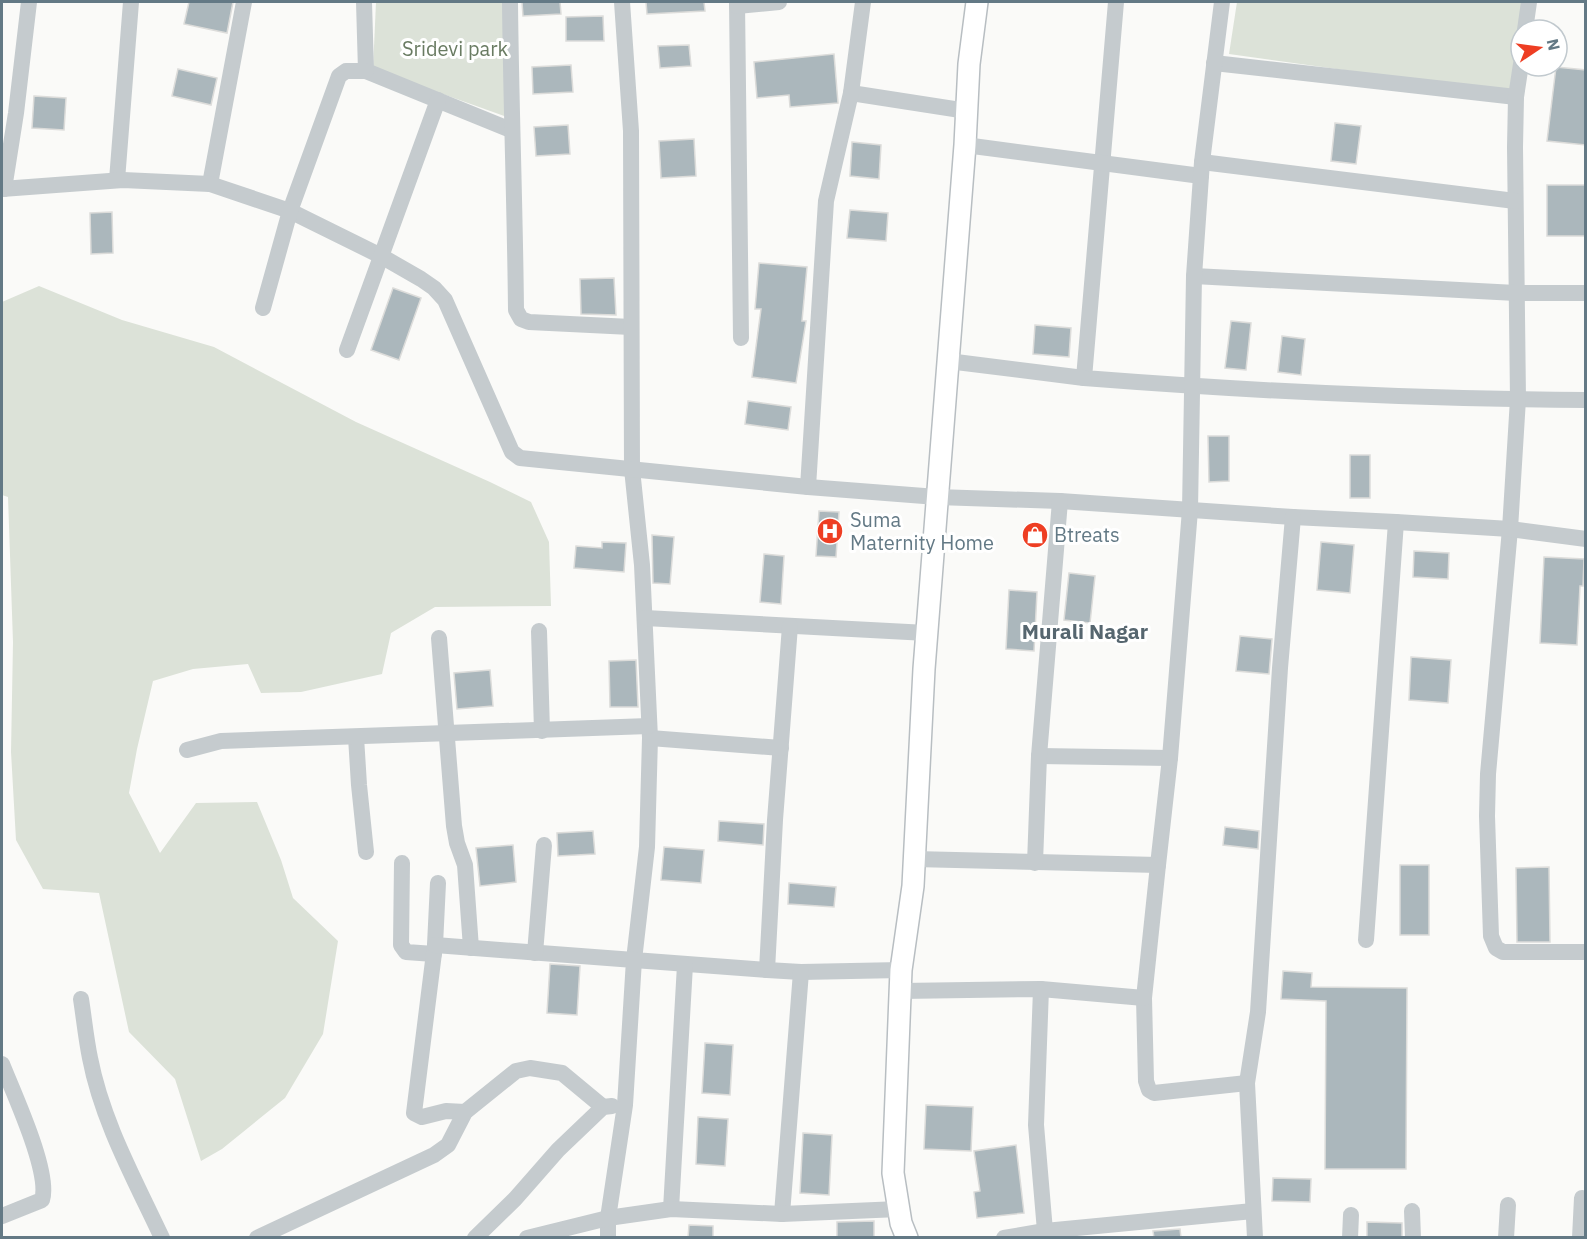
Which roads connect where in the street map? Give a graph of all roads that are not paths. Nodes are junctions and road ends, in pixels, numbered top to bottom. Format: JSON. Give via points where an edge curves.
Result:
{"nodes":[{"id":1,"x":29,"y":2,"type":"edge"},
{"id":2,"x":130,"y":2,"type":"edge"},
{"id":3,"x":244,"y":2,"type":"edge"},
{"id":4,"x":364,"y":2,"type":"edge"},
{"id":5,"x":510,"y":2,"type":"edge"},
{"id":6,"x":622,"y":2,"type":"edge"},
{"id":7,"x":778,"y":2,"type":"edge"},
{"id":8,"x":863,"y":2,"type":"edge"},
{"id":9,"x":977,"y":2,"type":"edge"},
{"id":10,"x":1116,"y":2,"type":"edge"},
{"id":11,"x":1222,"y":2,"type":"edge"},
{"id":12,"x":1529,"y":2,"type":"edge"},
{"id":13,"x":737,"y":4,"type":"edge"},
{"id":14,"x":1527,"y":18,"type":"edge"},
{"id":15,"x":1214,"y":63,"type":"junction"},
{"id":16,"x":366,"y":71,"type":"junction"},
{"id":17,"x":1519,"y":78,"type":"edge"},
{"id":18,"x":851,"y":93,"type":"junction"},
{"id":19,"x":1516,"y":97,"type":"junction"},
{"id":20,"x":438,"y":100,"type":"junction"},
{"id":21,"x":967,"y":111,"type":"junction"},
{"id":22,"x":511,"y":130,"type":"junction"},
{"id":23,"x":965,"y":145,"type":"junction"},
{"id":24,"x":1102,"y":163,"type":"junction"},
{"id":25,"x":1201,"y":169,"type":"junction"},
{"id":26,"x":117,"y":180,"type":"junction"},
{"id":27,"x":210,"y":184,"type":"junction"},
{"id":28,"x":3,"y":189,"type":"edge"},
{"id":29,"x":1515,"y":201,"type":"junction"},
{"id":30,"x":290,"y":211,"type":"junction"},
{"id":31,"x":381,"y":256,"type":"junction"},
{"id":32,"x":1194,"y":276,"type":"junction"},
{"id":33,"x":1516,"y":293,"type":"junction"},
{"id":34,"x":1586,"y":293,"type":"edge"},
{"id":35,"x":263,"y":308,"type":"dead end"},
{"id":36,"x":631,"y":327,"type":"junction"},
{"id":37,"x":741,"y":338,"type":"dead end"},
{"id":38,"x":348,"y":350,"type":"dead end"},
{"id":39,"x":948,"y":361,"type":"junction"},
{"id":40,"x":1084,"y":378,"type":"junction"},
{"id":41,"x":1191,"y":386,"type":"junction"},
{"id":42,"x":1518,"y":399,"type":"junction"},
{"id":43,"x":1586,"y":400,"type":"edge"},
{"id":44,"x":632,"y":468,"type":"junction"},
{"id":45,"x":808,"y":488,"type":"junction"},
{"id":46,"x":938,"y":497,"type":"junction"},
{"id":47,"x":1060,"y":501,"type":"junction"},
{"id":48,"x":1190,"y":510,"type":"junction"},
{"id":49,"x":1293,"y":517,"type":"junction"},
{"id":50,"x":1396,"y":522,"type":"junction"},
{"id":51,"x":1510,"y":529,"type":"junction"},
{"id":52,"x":1586,"y":539,"type":"edge"},
{"id":53,"x":645,"y":618,"type":"junction"},
{"id":54,"x":790,"y":626,"type":"junction"},
{"id":55,"x":539,"y":631,"type":"dead end"},
{"id":56,"x":927,"y":633,"type":"junction"},
{"id":57,"x":439,"y":638,"type":"dead end"},
{"id":58,"x":542,"y":731,"type":"junction"},
{"id":59,"x":649,"y":732,"type":"junction"},
{"id":60,"x":445,"y":735,"type":"junction"},
{"id":61,"x":356,"y":737,"type":"junction"},
{"id":62,"x":781,"y":748,"type":"junction"},
{"id":63,"x":187,"y":750,"type":"dead end"},
{"id":64,"x":1039,"y":756,"type":"junction"},
{"id":65,"x":1170,"y":758,"type":"junction"},
{"id":66,"x":544,"y":845,"type":"dead end"},
{"id":67,"x":366,"y":852,"type":"dead end"},
{"id":68,"x":914,"y":859,"type":"junction"},
{"id":69,"x":402,"y":863,"type":"dead end"},
{"id":70,"x":1035,"y":863,"type":"junction"},
{"id":71,"x":1158,"y":865,"type":"junction"},
{"id":72,"x":438,"y":883,"type":"dead end"},
{"id":73,"x":1366,"y":940,"type":"dead end"},
{"id":74,"x":471,"y":948,"type":"junction"},
{"id":75,"x":435,"y":949,"type":"junction"},
{"id":76,"x":1586,"y":952,"type":"edge"},
{"id":77,"x":535,"y":953,"type":"junction"},
{"id":78,"x":634,"y":960,"type":"junction"},
{"id":79,"x":685,"y":965,"type":"junction"},
{"id":80,"x":767,"y":970,"type":"junction"},
{"id":81,"x":801,"y":972,"type":"junction"},
{"id":82,"x":901,"y":980,"type":"junction"},
{"id":83,"x":1041,"y":989,"type":"junction"},
{"id":84,"x":1144,"y":998,"type":"junction"},
{"id":85,"x":81,"y":999,"type":"dead end"},
{"id":86,"x":2,"y":1064,"type":"edge"},
{"id":87,"x":1247,"y":1083,"type":"junction"},
{"id":88,"x":625,"y":1105,"type":"junction"},
{"id":89,"x":603,"y":1107,"type":"junction"},
{"id":90,"x":465,"y":1112,"type":"junction"},
{"id":91,"x":1582,"y":1198,"type":"dead end"},
{"id":92,"x":1508,"y":1205,"type":"dead end"},
{"id":93,"x":671,"y":1209,"type":"junction"},
{"id":94,"x":899,"y":1209,"type":"junction"},
{"id":95,"x":1253,"y":1210,"type":"junction"},
{"id":96,"x":1412,"y":1211,"type":"dead end"},
{"id":97,"x":782,"y":1214,"type":"junction"},
{"id":98,"x":1351,"y":1215,"type":"dead end"},
{"id":99,"x":2,"y":1216,"type":"edge"},
{"id":100,"x":608,"y":1218,"type":"junction"},
{"id":101,"x":1045,"y":1231,"type":"junction"},
{"id":102,"x":1025,"y":1236,"type":"edge"},
{"id":103,"x":162,"y":1238,"type":"edge"},
{"id":104,"x":257,"y":1238,"type":"edge"},
{"id":105,"x":476,"y":1238,"type":"edge"},
{"id":106,"x":527,"y":1238,"type":"edge"},
{"id":107,"x":608,"y":1238,"type":"edge"},
{"id":108,"x":907,"y":1238,"type":"edge"},
{"id":109,"x":1004,"y":1238,"type":"edge"},
{"id":110,"x":1255,"y":1238,"type":"edge"},
{"id":111,"x":1350,"y":1238,"type":"edge"},
{"id":112,"x":1413,"y":1238,"type":"edge"},
{"id":113,"x":1506,"y":1238,"type":"edge"},
{"id":114,"x":1580,"y":1238,"type":"edge"}],
"edges":[{"from":1,"to":28,"type":"street"},
{"from":2,"to":26,"type":"street"},
{"from":3,"to":27,"type":"street"},
{"from":4,"to":16,"type":"street"},
{"from":5,"to":22,"type":"street"},
{"from":6,"to":36,"type":"street","via":[[631,131]]},
{"from":7,"to":13,"type":"street"},
{"from":8,"to":18,"type":"street"},
{"from":9,"to":21,"type":"main road"},
{"from":10,"to":24,"type":"street"},
{"from":11,"to":15,"type":"street"},
{"from":12,"to":14,"type":"street"},
{"from":13,"to":37,"type":"street"},
{"from":15,"to":19,"type":"street"},
{"from":15,"to":25,"type":"street"},
{"from":16,"to":20,"type":"street"},
{"from":16,"to":30,"type":"street","via":[[339,76]]},
{"from":17,"to":19,"type":"street"},
{"from":18,"to":21,"type":"street"},
{"from":18,"to":45,"type":"street","via":[[826,201]]},
{"from":19,"to":29,"type":"street"},
{"from":20,"to":22,"type":"street"},
{"from":20,"to":31,"type":"street"},
{"from":21,"to":23,"type":"main road"},
{"from":22,"to":36,"type":"street","via":[[516,310],[520,319]]},
{"from":23,"to":24,"type":"street"},
{"from":23,"to":39,"type":"main road"},
{"from":24,"to":25,"type":"street"},
{"from":24,"to":40,"type":"street"},
{"from":25,"to":29,"type":"street"},
{"from":25,"to":32,"type":"street"},
{"from":26,"to":27,"type":"street"},
{"from":26,"to":28,"type":"street"},
{"from":27,"to":30,"type":"street"},
{"from":29,"to":33,"type":"street"},
{"from":30,"to":31,"type":"street"},
{"from":30,"to":35,"type":"street"},
{"from":31,"to":38,"type":"street"},
{"from":31,"to":44,"type":"street","via":[[422,279],[445,300],[512,452],[531,460]]},
{"from":32,"to":33,"type":"street"},
{"from":32,"to":41,"type":"street"},
{"from":33,"to":34,"type":"street"},
{"from":33,"to":42,"type":"street"},
{"from":36,"to":44,"type":"street"},
{"from":39,"to":40,"type":"street"},
{"from":39,"to":46,"type":"main road"},
{"from":40,"to":41,"type":"street"},
{"from":41,"to":42,"type":"street"},
{"from":41,"to":48,"type":"street"},
{"from":42,"to":43,"type":"street"},
{"from":42,"to":51,"type":"street"},
{"from":44,"to":45,"type":"street"},
{"from":44,"to":53,"type":"street"},
{"from":45,"to":46,"type":"street"},
{"from":46,"to":47,"type":"street"},
{"from":46,"to":56,"type":"main road"},
{"from":47,"to":48,"type":"street"},
{"from":47,"to":64,"type":"street"},
{"from":48,"to":49,"type":"street"},
{"from":48,"to":65,"type":"street"},
{"from":49,"to":50,"type":"street"},
{"from":49,"to":87,"type":"street","via":[[1258,1012]]},
{"from":50,"to":51,"type":"street"},
{"from":50,"to":73,"type":"street"},
{"from":51,"to":52,"type":"street"},
{"from":51,"to":76,"type":"street","via":[[1486,816],[1491,936],[1496,948],[1503,952]]},
{"from":53,"to":54,"type":"street"},
{"from":53,"to":59,"type":"street"},
{"from":54,"to":56,"type":"street"},
{"from":54,"to":62,"type":"street"},
{"from":55,"to":58,"type":"street"},
{"from":56,"to":68,"type":"main road"},
{"from":57,"to":60,"type":"street"},
{"from":58,"to":59,"type":"street"},
{"from":58,"to":60,"type":"street"},
{"from":59,"to":62,"type":"street"},
{"from":59,"to":78,"type":"street","via":[[647,847]]},
{"from":60,"to":61,"type":"street"},
{"from":60,"to":74,"type":"street","via":[[454,826],[465,865]]},
{"from":61,"to":63,"type":"street","via":[[221,741]]},
{"from":61,"to":67,"type":"street"},
{"from":62,"to":80,"type":"street"},
{"from":64,"to":65,"type":"street"},
{"from":64,"to":70,"type":"street"},
{"from":65,"to":71,"type":"street"},
{"from":66,"to":77,"type":"street"},
{"from":68,"to":70,"type":"street"},
{"from":68,"to":82,"type":"main road"},
{"from":69,"to":75,"type":"street","via":[[401,945],[406,952]]},
{"from":70,"to":71,"type":"street"},
{"from":71,"to":84,"type":"street"},
{"from":72,"to":75,"type":"street"},
{"from":74,"to":75,"type":"street"},
{"from":74,"to":77,"type":"street"},
{"from":75,"to":90,"type":"street","via":[[414,1113],[422,1117],[446,1111]]},
{"from":77,"to":78,"type":"street"},
{"from":78,"to":79,"type":"street"},
{"from":78,"to":88,"type":"street"},
{"from":79,"to":80,"type":"street"},
{"from":79,"to":93,"type":"street"},
{"from":80,"to":81,"type":"street"},
{"from":81,"to":82,"type":"street"},
{"from":81,"to":97,"type":"street"},
{"from":82,"to":83,"type":"street"},
{"from":82,"to":94,"type":"main road","via":[[893,1173]]},
{"from":83,"to":84,"type":"street"},
{"from":83,"to":101,"type":"street","via":[[1036,1125]]},
{"from":84,"to":87,"type":"street","via":[[1149,1090],[1154,1093]]},
{"from":85,"to":103,"type":"street","via":[[90,1059],[103,1101]]},
{"from":86,"to":99,"type":"street","via":[[38,1160],[44,1194],[42,1200]]},
{"from":87,"to":95,"type":"street"},
{"from":88,"to":89,"type":"street"},
{"from":88,"to":100,"type":"street"},
{"from":89,"to":90,"type":"street","via":[[562,1073],[530,1068],[516,1071]]},
{"from":89,"to":105,"type":"street"},
{"from":90,"to":104,"type":"street","via":[[448,1145],[434,1155]]},
{"from":91,"to":114,"type":"street"},
{"from":92,"to":113,"type":"street"},
{"from":93,"to":97,"type":"street"},
{"from":93,"to":100,"type":"street"},
{"from":94,"to":97,"type":"street"},
{"from":94,"to":108,"type":"main road"},
{"from":95,"to":101,"type":"street"},
{"from":95,"to":110,"type":"street"},
{"from":96,"to":112,"type":"street"},
{"from":98,"to":111,"type":"street"},
{"from":100,"to":106,"type":"street"},
{"from":100,"to":107,"type":"street"},
{"from":101,"to":102,"type":"street"},
{"from":102,"to":109,"type":"street"}]}
